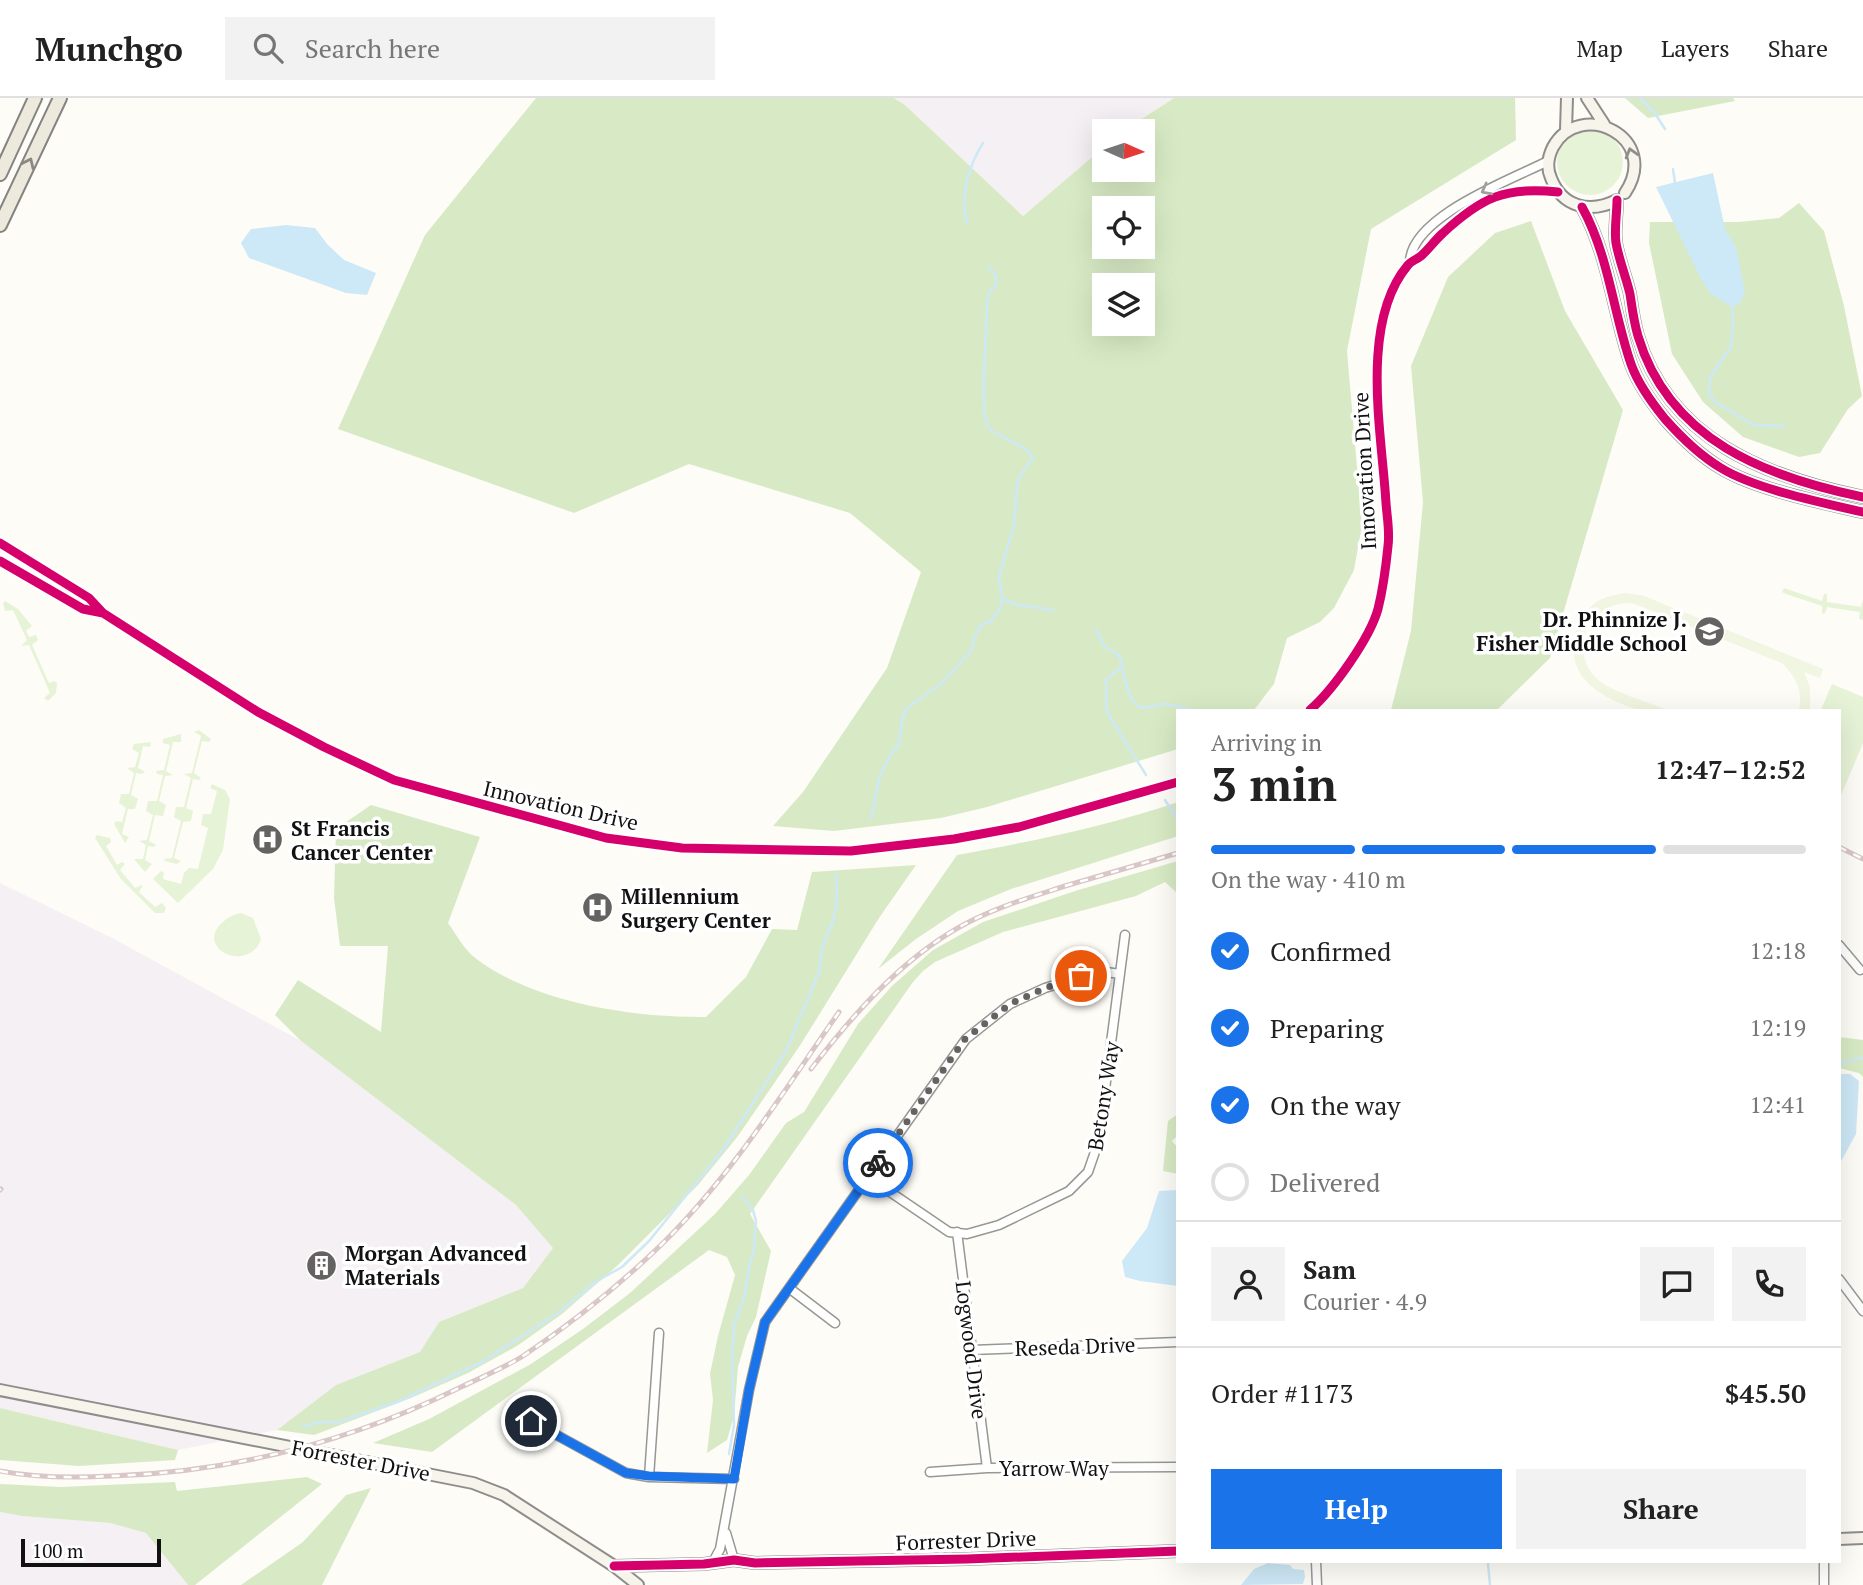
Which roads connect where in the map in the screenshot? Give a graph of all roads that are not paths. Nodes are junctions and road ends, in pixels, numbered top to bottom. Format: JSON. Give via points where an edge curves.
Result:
{"nodes":[{"id":1,"x":35,"y":98,"type":"edge"},
{"id":2,"x":60,"y":98,"type":"edge"},
{"id":3,"x":1567,"y":98,"type":"edge"},
{"id":4,"x":1587,"y":98,"type":"edge"},
{"id":5,"x":1604,"y":124,"type":"junction"},
{"id":6,"x":1566,"y":131,"type":"junction"},
{"id":7,"x":1548,"y":161,"type":"junction"},
{"id":8,"x":0,"y":174,"type":"edge"},
{"id":9,"x":1558,"y":192,"type":"junction"},
{"id":10,"x":1621,"y":197,"type":"junction"},
{"id":11,"x":1582,"y":207,"type":"junction"},
{"id":12,"x":1,"y":220,"type":"edge"},
{"id":13,"x":1410,"y":262,"type":"junction"},
{"id":14,"x":1863,"y":497,"type":"edge"},
{"id":15,"x":1863,"y":512,"type":"edge"},
{"id":16,"x":0,"y":543,"type":"edge"},
{"id":17,"x":0,"y":561,"type":"edge"},
{"id":18,"x":103,"y":613,"type":"junction"},
{"id":19,"x":1311,"y":709,"type":"edge"},
{"id":20,"x":1176,"y":783,"type":"edge"},
{"id":21,"x":1125,"y":935,"type":"dead end"},
{"id":22,"x":1841,"y":947,"type":"edge"},
{"id":23,"x":1860,"y":970,"type":"dead end"},
{"id":24,"x":1121,"y":974,"type":"junction"},
{"id":25,"x":868,"y":1177,"type":"junction"},
{"id":26,"x":957,"y":1232,"type":"junction"},
{"id":27,"x":1841,"y":1282,"type":"edge"},
{"id":28,"x":789,"y":1288,"type":"junction"},
{"id":29,"x":1863,"y":1311,"type":"edge"},
{"id":30,"x":835,"y":1323,"type":"dead end"},
{"id":31,"x":659,"y":1332,"type":"dead end"},
{"id":32,"x":1176,"y":1342,"type":"edge"},
{"id":33,"x":972,"y":1350,"type":"junction"},
{"id":34,"x":0,"y":1390,"type":"edge"},
{"id":35,"x":512,"y":1430,"type":"dead end"},
{"id":36,"x":1176,"y":1467,"type":"edge"},
{"id":37,"x":988,"y":1468,"type":"junction"},
{"id":38,"x":930,"y":1472,"type":"dead end"},
{"id":39,"x":649,"y":1476,"type":"junction"},
{"id":40,"x":734,"y":1479,"type":"junction"},
{"id":41,"x":724,"y":1527,"type":"junction"},
{"id":42,"x":1863,"y":1538,"type":"edge"},
{"id":43,"x":1841,"y":1539,"type":"edge"},
{"id":44,"x":1176,"y":1551,"type":"edge"},
{"id":45,"x":734,"y":1560,"type":"junction"},
{"id":46,"x":709,"y":1563,"type":"junction"},
{"id":47,"x":755,"y":1563,"type":"junction"},
{"id":48,"x":1316,"y":1563,"type":"edge"},
{"id":49,"x":1824,"y":1563,"type":"edge"},
{"id":50,"x":614,"y":1566,"type":"junction"},
{"id":51,"x":638,"y":1585,"type":"edge"},
{"id":52,"x":1317,"y":1585,"type":"edge"},
{"id":53,"x":1824,"y":1585,"type":"edge"}],
"edges":[{"from":1,"to":8,"type":"main road"},
{"from":12,"to":2,"type":"main road","one_way":true},
{"from":3,"to":6,"type":"street"},
{"from":4,"to":5,"type":"street"},
{"from":5,"to":6,"type":"street","via":[[1578,124]]},
{"from":10,"to":5,"type":"street","one_way":true,"via":[[1634,175],[1633,152],[1621,134]]},
{"from":6,"to":7,"type":"street"},
{"from":7,"to":9,"type":"street"},
{"from":7,"to":13,"type":"street","name":"Innovation Drive","one_way":true,"via":[[1459,204],[1423,235],[1410,251]]},
{"from":9,"to":11,"type":"street"},
{"from":9,"to":13,"type":"street","name":"Innovation Drive","via":[[1504,193],[1460,218]]},
{"from":10,"to":11,"type":"street","via":[[1594,209]]},
{"from":10,"to":14,"type":"street","via":[[1616,241],[1638,337],[1656,377],[1681,414],[1707,438],[1756,466]]},
{"from":11,"to":15,"type":"street","via":[[1603,255],[1632,367],[1658,410],[1682,438],[1721,468],[1748,481]]},
{"from":13,"to":19,"type":"street","name":"Innovation Drive","via":[[1389,296],[1383,316],[1376,387],[1389,544],[1377,612],[1354,657]]},
{"from":16,"to":18,"type":"street","name":"Innovation Drive","via":[[89,598]]},
{"from":17,"to":18,"type":"street","name":"Innovation Drive","via":[[83,609]]},
{"from":18,"to":20,"type":"street","name":"Innovation Drive","via":[[258,712],[394,780],[606,838],[682,848],[851,851],[1019,827]]},
{"from":21,"to":24,"type":"street","name":"Betony Way"},
{"from":22,"to":23,"type":"street"},
{"from":24,"to":25,"type":"street","via":[[1099,971],[1045,988],[1010,1004],[965,1039]]},
{"from":24,"to":26,"type":"street","name":"Betony Way","via":[[1098,1143],[1088,1172],[1069,1191],[999,1225],[967,1234]]},
{"from":25,"to":26,"type":"street"},
{"from":25,"to":28,"type":"street"},
{"from":26,"to":33,"type":"street","name":"Logwood Drive"},
{"from":27,"to":29,"type":"street"},
{"from":28,"to":30,"type":"street"},
{"from":28,"to":40,"type":"street","via":[[765,1322]]},
{"from":31,"to":39,"type":"street"},
{"from":32,"to":33,"type":"street","name":"Reseda Drive"},
{"from":33,"to":37,"type":"street","name":"Logwood Drive"},
{"from":34,"to":50,"type":"street","name":"Forrester Drive","via":[[473,1483],[504,1495]]},
{"from":35,"to":39,"type":"street","via":[[531,1421],[626,1473]]},
{"from":36,"to":37,"type":"street","name":"Yarrow Way"},
{"from":37,"to":38,"type":"street","name":"Yarrow Way"},
{"from":39,"to":40,"type":"street"},
{"from":40,"to":41,"type":"street"},
{"from":41,"to":45,"type":"street"},
{"from":41,"to":46,"type":"street","via":[[720,1549]]},
{"from":42,"to":43,"type":"street"},
{"from":44,"to":47,"type":"street","name":"Forrester Drive"},
{"from":45,"to":46,"type":"street","name":"Forrester Drive"},
{"from":45,"to":47,"type":"street","name":"Forrester Drive"},
{"from":46,"to":47,"type":"street","name":"Forrester Drive","via":[[714,1568]]},
{"from":46,"to":50,"type":"street","name":"Forrester Drive"},
{"from":48,"to":52,"type":"street"},
{"from":49,"to":53,"type":"street"},
{"from":50,"to":51,"type":"street"}]}
